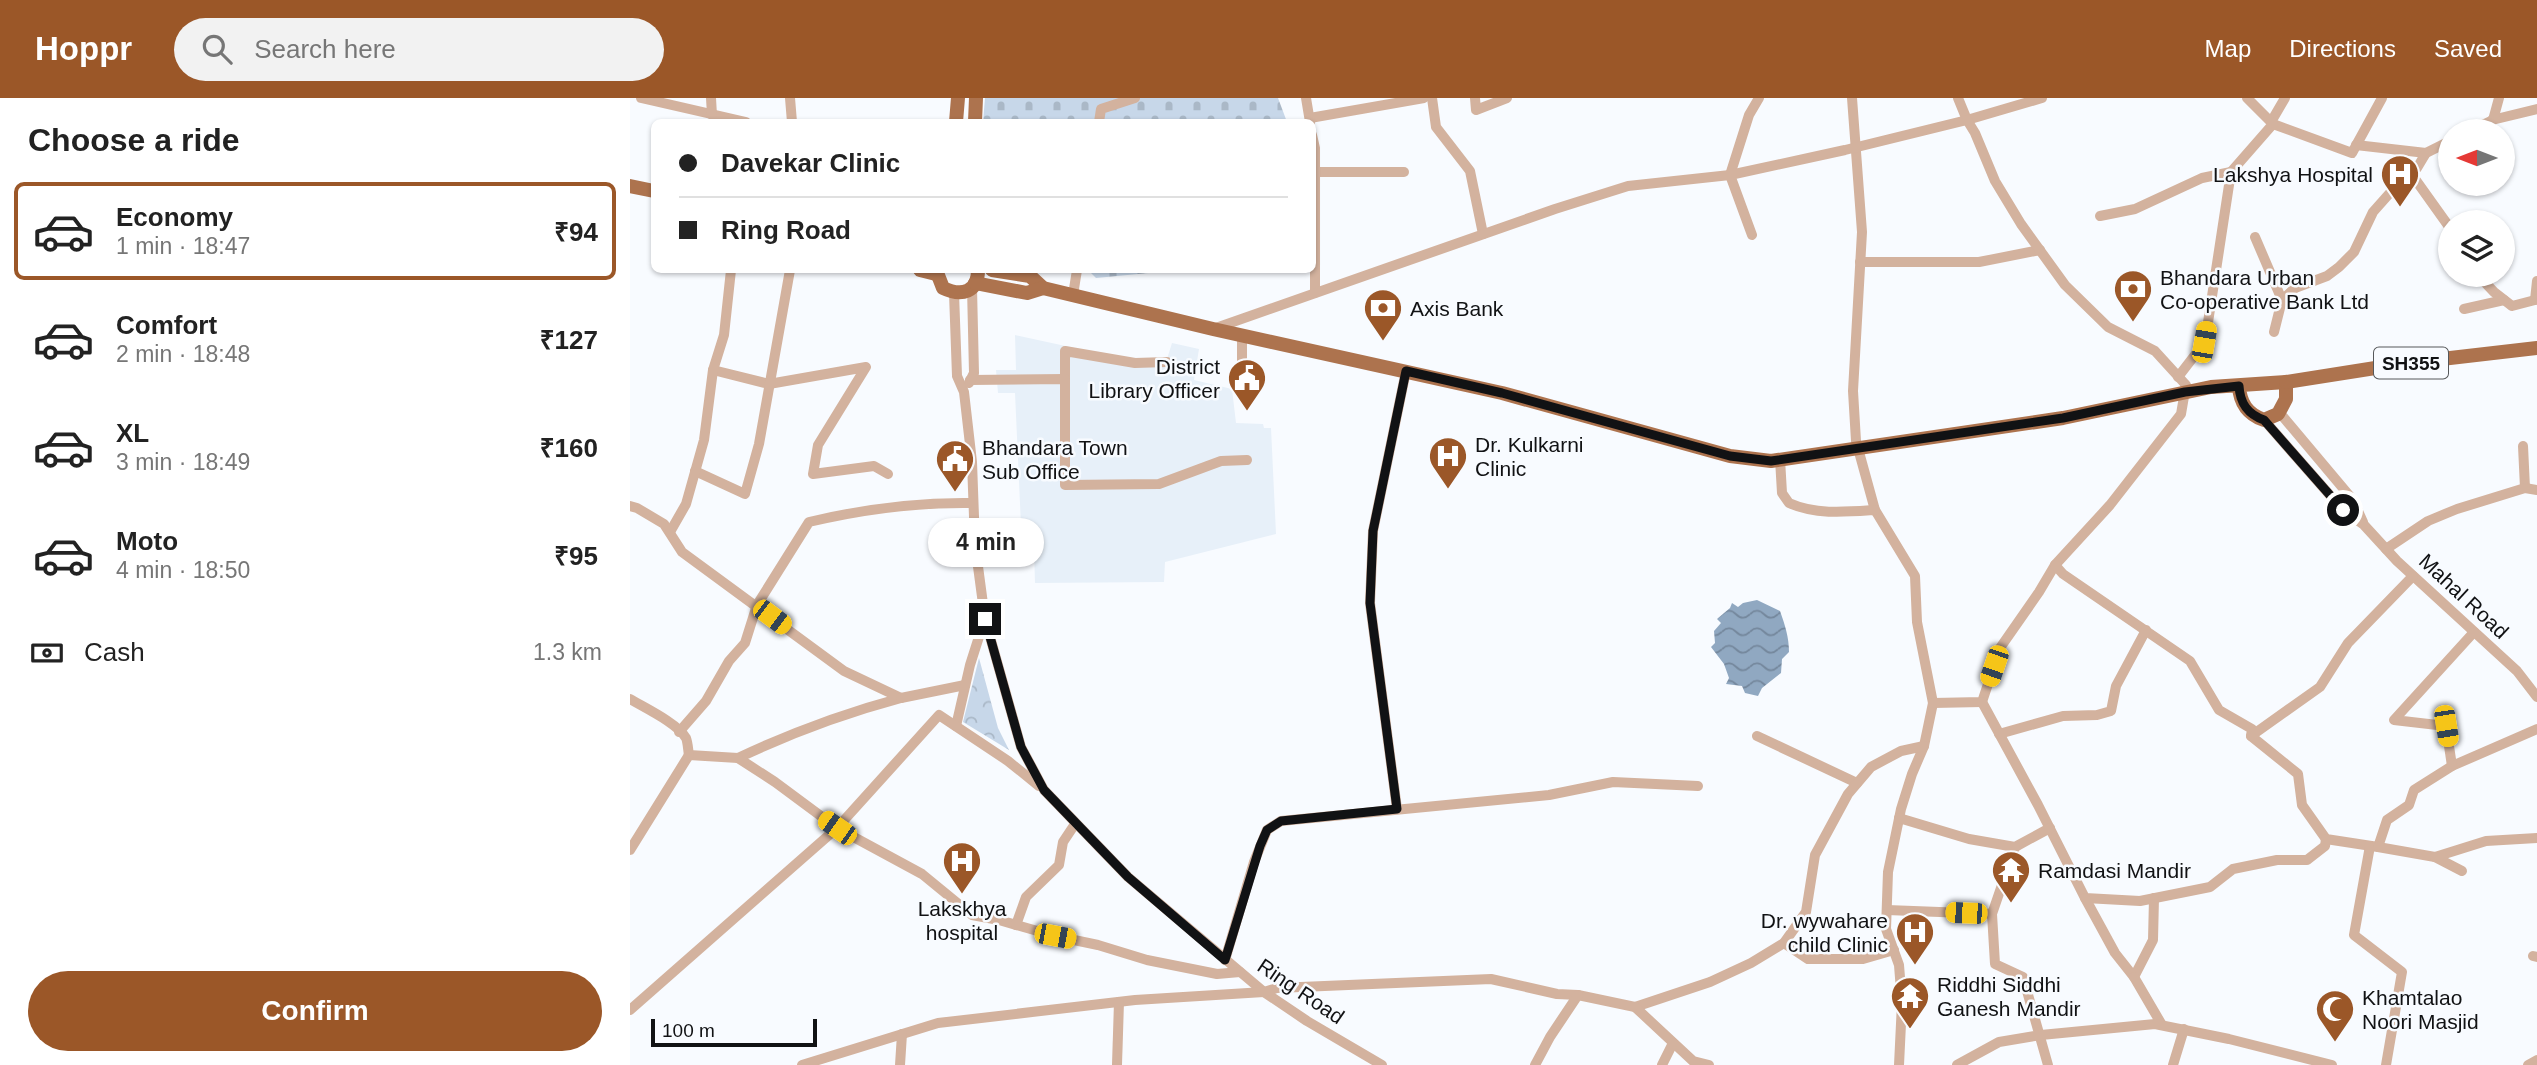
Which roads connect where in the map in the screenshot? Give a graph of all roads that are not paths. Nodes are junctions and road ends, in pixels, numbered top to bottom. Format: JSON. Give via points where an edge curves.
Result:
{"nodes":[{"id":1,"x":641,"y":98,"type":"edge"},
{"id":2,"x":711,"y":98,"type":"edge"},
{"id":3,"x":790,"y":98,"type":"edge"},
{"id":4,"x":958,"y":98,"type":"edge"},
{"id":5,"x":976,"y":98,"type":"edge"},
{"id":6,"x":1135,"y":98,"type":"edge"},
{"id":7,"x":1306,"y":98,"type":"edge"},
{"id":8,"x":1424,"y":98,"type":"edge"},
{"id":9,"x":1432,"y":98,"type":"edge"},
{"id":10,"x":1475,"y":98,"type":"edge"},
{"id":11,"x":1507,"y":98,"type":"edge"},
{"id":12,"x":1759,"y":98,"type":"edge"},
{"id":13,"x":1853,"y":98,"type":"edge"},
{"id":14,"x":1958,"y":98,"type":"edge"},
{"id":15,"x":2042,"y":98,"type":"edge"},
{"id":16,"x":2247,"y":98,"type":"edge"},
{"id":17,"x":2285,"y":98,"type":"edge"},
{"id":18,"x":2382,"y":98,"type":"edge"},
{"id":19,"x":2499,"y":98,"type":"edge"},
{"id":20,"x":2537,"y":109,"type":"edge"},
{"id":21,"x":712,"y":115,"type":"junction"},
{"id":22,"x":731,"y":119,"type":"edge"},
{"id":23,"x":792,"y":119,"type":"edge"},
{"id":24,"x":956,"y":119,"type":"edge"},
{"id":25,"x":975,"y":119,"type":"edge"},
{"id":26,"x":1099,"y":119,"type":"edge"},
{"id":27,"x":1310,"y":119,"type":"edge"},
{"id":28,"x":1315,"y":119,"type":"edge"},
{"id":29,"x":2492,"y":119,"type":"edge"},
{"id":30,"x":2496,"y":119,"type":"edge"},
{"id":31,"x":1967,"y":120,"type":"junction"},
{"id":32,"x":2272,"y":123,"type":"junction"},
{"id":33,"x":2356,"y":145,"type":"junction"},
{"id":34,"x":1857,"y":147,"type":"junction"},
{"id":35,"x":2438,"y":147,"type":"edge"},
{"id":36,"x":2426,"y":153,"type":"junction"},
{"id":37,"x":1316,"y":172,"type":"edge"},
{"id":38,"x":1404,"y":172,"type":"dead end"},
{"id":39,"x":2231,"y":172,"type":"junction"},
{"id":40,"x":2410,"y":172,"type":"junction"},
{"id":41,"x":1730,"y":175,"type":"junction"},
{"id":42,"x":630,"y":186,"type":"edge"},
{"id":43,"x":651,"y":190,"type":"edge"},
{"id":44,"x":2438,"y":211,"type":"edge"},
{"id":45,"x":2100,"y":216,"type":"dead end"},
{"id":46,"x":1483,"y":234,"type":"junction"},
{"id":47,"x":1752,"y":235,"type":"dead end"},
{"id":48,"x":2255,"y":237,"type":"dead end"},
{"id":49,"x":2040,"y":250,"type":"junction"},
{"id":50,"x":1860,"y":262,"type":"junction"},
{"id":51,"x":731,"y":273,"type":"edge"},
{"id":52,"x":789,"y":273,"type":"edge"},
{"id":53,"x":936,"y":273,"type":"edge"},
{"id":54,"x":1011,"y":273,"type":"edge"},
{"id":55,"x":1077,"y":273,"type":"edge"},
{"id":56,"x":1315,"y":273,"type":"edge"},
{"id":57,"x":975,"y":280,"type":"edge"},
{"id":58,"x":2537,"y":281,"type":"edge"},
{"id":59,"x":2490,"y":287,"type":"edge"},
{"id":60,"x":1043,"y":288,"type":"junction"},
{"id":61,"x":954,"y":293,"type":"junction"},
{"id":62,"x":1315,"y":293,"type":"junction"},
{"id":63,"x":1073,"y":295,"type":"junction"},
{"id":64,"x":2536,"y":299,"type":"edge"},
{"id":65,"x":2282,"y":300,"type":"junction"},
{"id":66,"x":2504,"y":300,"type":"junction"},
{"id":67,"x":2464,"y":309,"type":"dead end"},
{"id":68,"x":1213,"y":329,"type":"junction"},
{"id":69,"x":2274,"y":332,"type":"dead end"},
{"id":70,"x":1242,"y":335,"type":"junction"},
{"id":71,"x":2537,"y":348,"type":"edge"},
{"id":72,"x":1167,"y":362,"type":"dead end"},
{"id":73,"x":713,"y":370,"type":"junction"},
{"id":74,"x":1406,"y":371,"type":"junction"},
{"id":75,"x":2178,"y":377,"type":"junction"},
{"id":76,"x":1065,"y":379,"type":"junction"},
{"id":77,"x":970,"y":380,"type":"junction"},
{"id":78,"x":2286,"y":382,"type":"junction"},
{"id":79,"x":769,"y":384,"type":"junction"},
{"id":80,"x":2239,"y":386,"type":"junction"},
{"id":81,"x":1242,"y":390,"type":"dead end"},
{"id":82,"x":964,"y":392,"type":"junction"},
{"id":83,"x":2185,"y":392,"type":"junction"},
{"id":84,"x":2279,"y":412,"type":"junction"},
{"id":85,"x":2264,"y":420,"type":"junction"},
{"id":86,"x":2523,"y":446,"type":"dead end"},
{"id":87,"x":1858,"y":447,"type":"junction"},
{"id":88,"x":1780,"y":459,"type":"junction"},
{"id":89,"x":1247,"y":460,"type":"dead end"},
{"id":90,"x":695,"y":471,"type":"junction"},
{"id":91,"x":888,"y":474,"type":"dead end"},
{"id":92,"x":2531,"y":489,"type":"edge"},
{"id":93,"x":973,"y":503,"type":"junction"},
{"id":94,"x":630,"y":506,"type":"edge"},
{"id":95,"x":1875,"y":510,"type":"junction"},
{"id":96,"x":2364,"y":525,"type":"junction"},
{"id":97,"x":670,"y":532,"type":"junction"},
{"id":98,"x":2386,"y":549,"type":"junction"},
{"id":99,"x":2054,"y":565,"type":"junction"},
{"id":100,"x":2413,"y":576,"type":"junction"},
{"id":101,"x":757,"y":605,"type":"junction"},
{"id":102,"x":985,"y":619,"type":"junction"},
{"id":103,"x":2146,"y":630,"type":"junction"},
{"id":104,"x":2474,"y":632,"type":"junction"},
{"id":105,"x":965,"y":685,"type":"junction"},
{"id":106,"x":2537,"y":697,"type":"edge"},
{"id":107,"x":901,"y":698,"type":"junction"},
{"id":108,"x":630,"y":699,"type":"edge"},
{"id":109,"x":1982,"y":702,"type":"junction"},
{"id":110,"x":1933,"y":704,"type":"junction"},
{"id":111,"x":956,"y":726,"type":"junction"},
{"id":112,"x":2537,"y":729,"type":"edge"},
{"id":113,"x":679,"y":732,"type":"junction"},
{"id":114,"x":2000,"y":734,"type":"junction"},
{"id":115,"x":1756,"y":736,"type":"dead end"},
{"id":116,"x":2251,"y":736,"type":"junction"},
{"id":117,"x":1924,"y":746,"type":"junction"},
{"id":118,"x":689,"y":755,"type":"junction"},
{"id":119,"x":738,"y":758,"type":"junction"},
{"id":120,"x":2452,"y":766,"type":"junction"},
{"id":121,"x":1857,"y":783,"type":"junction"},
{"id":122,"x":1698,"y":786,"type":"dead end"},
{"id":123,"x":1044,"y":790,"type":"junction"},
{"id":124,"x":1397,"y":809,"type":"junction"},
{"id":125,"x":1899,"y":818,"type":"junction"},
{"id":126,"x":1074,"y":824,"type":"junction"},
{"id":127,"x":837,"y":828,"type":"junction"},
{"id":128,"x":2050,"y":828,"type":"junction"},
{"id":129,"x":2537,"y":838,"type":"edge"},
{"id":130,"x":2326,"y":839,"type":"junction"},
{"id":131,"x":2374,"y":846,"type":"junction"},
{"id":132,"x":2015,"y":847,"type":"junction"},
{"id":133,"x":630,"y":850,"type":"edge"},
{"id":134,"x":2435,"y":857,"type":"junction"},
{"id":135,"x":2462,"y":871,"type":"dead end"},
{"id":136,"x":2085,"y":898,"type":"junction"},
{"id":137,"x":2154,"y":898,"type":"junction"},
{"id":138,"x":1887,"y":910,"type":"junction"},
{"id":139,"x":1992,"y":914,"type":"junction"},
{"id":140,"x":1016,"y":925,"type":"junction"},
{"id":141,"x":1784,"y":943,"type":"junction"},
{"id":142,"x":1894,"y":950,"type":"junction"},
{"id":143,"x":1225,"y":960,"type":"junction"},
{"id":144,"x":1240,"y":972,"type":"junction"},
{"id":145,"x":2134,"y":977,"type":"junction"},
{"id":146,"x":1264,"y":992,"type":"junction"},
{"id":147,"x":1578,"y":995,"type":"junction"},
{"id":148,"x":1119,"y":1002,"type":"junction"},
{"id":149,"x":1635,"y":1007,"type":"junction"},
{"id":150,"x":630,"y":1010,"type":"edge"},
{"id":151,"x":2162,"y":1025,"type":"junction"},
{"id":152,"x":2184,"y":1029,"type":"junction"},
{"id":153,"x":902,"y":1034,"type":"junction"},
{"id":154,"x":2041,"y":1035,"type":"junction"},
{"id":155,"x":1673,"y":1043,"type":"junction"},
{"id":156,"x":842,"y":1053,"type":"junction"},
{"id":157,"x":1365,"y":1055,"type":"junction"},
{"id":158,"x":2537,"y":1060,"type":"edge"},
{"id":159,"x":802,"y":1065,"type":"edge"},
{"id":160,"x":840,"y":1065,"type":"edge"},
{"id":161,"x":900,"y":1065,"type":"edge"},
{"id":162,"x":1117,"y":1065,"type":"edge"},
{"id":163,"x":1357,"y":1065,"type":"edge"},
{"id":164,"x":1382,"y":1065,"type":"edge"},
{"id":165,"x":1535,"y":1065,"type":"edge"},
{"id":166,"x":1662,"y":1065,"type":"edge"},
{"id":167,"x":1709,"y":1065,"type":"edge"},
{"id":168,"x":1899,"y":1065,"type":"edge"},
{"id":169,"x":1957,"y":1065,"type":"edge"},
{"id":170,"x":2048,"y":1065,"type":"edge"},
{"id":171,"x":2173,"y":1065,"type":"edge"},
{"id":172,"x":2332,"y":1065,"type":"edge"},
{"id":173,"x":2386,"y":1065,"type":"edge"},
{"id":174,"x":2528,"y":1065,"type":"edge"}],
"edges":[{"from":1,"to":21,"type":"street"},
{"from":2,"to":21,"type":"street"},
{"from":3,"to":23,"type":"street"},
{"from":4,"to":24,"type":"main road"},
{"from":5,"to":25,"type":"main road"},
{"from":6,"to":26,"type":"street","via":[[1101,109]]},
{"from":7,"to":27,"type":"street"},
{"from":8,"to":28,"type":"street"},
{"from":9,"to":46,"type":"street","via":[[1436,127],[1470,171]]},
{"from":10,"to":11,"type":"street","via":[[1476,110]]},
{"from":12,"to":41,"type":"street"},
{"from":13,"to":34,"type":"street"},
{"from":14,"to":31,"type":"street"},
{"from":15,"to":31,"type":"street"},
{"from":16,"to":32,"type":"street"},
{"from":17,"to":32,"type":"street"},
{"from":18,"to":33,"type":"street"},
{"from":19,"to":29,"type":"street"},
{"from":20,"to":30,"type":"street"},
{"from":21,"to":22,"type":"street"},
{"from":31,"to":34,"type":"street"},
{"from":31,"to":49,"type":"street","via":[[1995,181]]},
{"from":32,"to":33,"type":"street","via":[[2352,153]]},
{"from":32,"to":39,"type":"street"},
{"from":33,"to":36,"type":"street"},
{"from":34,"to":41,"type":"street"},
{"from":34,"to":50,"type":"street"},
{"from":35,"to":36,"type":"street"},
{"from":36,"to":40,"type":"street"},
{"from":37,"to":38,"type":"street"},
{"from":39,"to":45,"type":"street","via":[[2202,178],[2135,209]]},
{"from":39,"to":75,"type":"street","via":[[2204,342]]},
{"from":40,"to":44,"type":"street"},
{"from":40,"to":65,"type":"street","via":[[2373,212],[2354,252],[2339,267],[2295,288]]},
{"from":41,"to":46,"type":"street","via":[[1628,186]]},
{"from":41,"to":47,"type":"street"},
{"from":42,"to":43,"type":"main road"},
{"from":46,"to":62,"type":"street"},
{"from":48,"to":65,"type":"street"},
{"from":49,"to":50,"type":"street","via":[[1979,262]]},
{"from":49,"to":75,"type":"street","via":[[2065,285],[2108,327],[2155,351]]},
{"from":50,"to":87,"type":"street","via":[[1853,391]]},
{"from":51,"to":73,"type":"street","via":[[724,335]]},
{"from":52,"to":79,"type":"street"},
{"from":53,"to":61,"type":"main road","via":[[943,288]]},
{"from":54,"to":60,"type":"main road","number":"SH355","via":[[1030,276]]},
{"from":55,"to":63,"type":"street"},
{"from":56,"to":62,"type":"street"},
{"from":57,"to":60,"type":"main road","number":"SH355","via":[[1027,293]]},
{"from":57,"to":61,"type":"main road","number":"SH355","via":[[962,293]]},
{"from":57,"to":77,"type":"street","via":[[974,373]]},
{"from":58,"to":64,"type":"street"},
{"from":59,"to":66,"type":"street"},
{"from":60,"to":63,"type":"main road","number":"SH355"},
{"from":61,"to":82,"type":"street","name":"Ring Road","via":[[957,376]]},
{"from":62,"to":68,"type":"street"},
{"from":63,"to":68,"type":"main road","number":"SH355"},
{"from":64,"to":66,"type":"street","via":[[2512,306]]},
{"from":65,"to":69,"type":"street"},
{"from":66,"to":67,"type":"street"},
{"from":68,"to":70,"type":"main road","number":"SH355"},
{"from":70,"to":74,"type":"main road","number":"SH355"},
{"from":70,"to":81,"type":"street"},
{"from":71,"to":78,"type":"main road","number":"SH355"},
{"from":72,"to":76,"type":"street","via":[[1135,363],[1065,351]]},
{"from":73,"to":79,"type":"street"},
{"from":73,"to":90,"type":"street"},
{"from":74,"to":88,"type":"main road","number":"SH355","via":[[1730,456]]},
{"from":74,"to":124,"type":"street","via":[[1373,531],[1370,603]]},
{"from":75,"to":83,"type":"street","via":[[2186,385]]},
{"from":76,"to":77,"type":"street"},
{"from":76,"to":89,"type":"street","via":[[1065,485],[1159,484],[1221,461]]},
{"from":77,"to":82,"type":"street"},
{"from":78,"to":80,"type":"main road","number":"SH355"},
{"from":78,"to":84,"type":"main road","via":[[2286,399]]},
{"from":79,"to":90,"type":"street","via":[[745,494]]},
{"from":79,"to":91,"type":"street","via":[[866,367],[818,445],[813,474],[874,466]]},
{"from":80,"to":83,"type":"main road","number":"SH355"},
{"from":80,"to":85,"type":"main road","via":[[2241,401],[2253,416]]},
{"from":82,"to":93,"type":"street","name":"Ring Road"},
{"from":83,"to":87,"type":"main road","number":"SH355","via":[[2063,418]]},
{"from":83,"to":99,"type":"street","via":[[2181,414],[2110,505]]},
{"from":84,"to":85,"type":"main road"},
{"from":84,"to":96,"type":"street","name":"Mahal Road","via":[[2353,500]]},
{"from":85,"to":96,"type":"street","name":"Mahal Road","via":[[2343,510]]},
{"from":86,"to":92,"type":"street"},
{"from":87,"to":88,"type":"main road","number":"SH355"},
{"from":87,"to":95,"type":"street"},
{"from":88,"to":95,"type":"street","via":[[1782,493],[1789,503],[1814,511]]},
{"from":90,"to":97,"type":"street","via":[[686,504]]},
{"from":92,"to":98,"type":"street","via":[[2428,521]]},
{"from":93,"to":101,"type":"street","via":[[929,502],[809,522]]},
{"from":93,"to":102,"type":"street","name":"Ring Road"},
{"from":94,"to":97,"type":"street"},
{"from":95,"to":110,"type":"street","via":[[1915,576],[1917,622]]},
{"from":96,"to":98,"type":"street","name":"Mahal Road"},
{"from":97,"to":101,"type":"street","via":[[682,552]]},
{"from":98,"to":100,"type":"street","name":"Mahal Road"},
{"from":99,"to":103,"type":"street"},
{"from":99,"to":109,"type":"street","via":[[2000,648]]},
{"from":100,"to":104,"type":"street","name":"Mahal Road"},
{"from":100,"to":116,"type":"street","via":[[2348,643],[2320,687]]},
{"from":101,"to":107,"type":"street","via":[[844,671]]},
{"from":101,"to":113,"type":"street","via":[[745,643]]},
{"from":102,"to":105,"type":"street"},
{"from":102,"to":123,"type":"street","name":"Ring Road","via":[[1021,747]]},
{"from":103,"to":114,"type":"street","via":[[2116,686],[2111,711],[2063,716]]},
{"from":103,"to":116,"type":"street","via":[[2190,661],[2219,710],[2252,729]]},
{"from":104,"to":106,"type":"street","name":"Mahal Road","via":[[2517,671]]},
{"from":104,"to":120,"type":"street","via":[[2393,720],[2446,726]]},
{"from":105,"to":107,"type":"street"},
{"from":105,"to":111,"type":"street"},
{"from":107,"to":119,"type":"street","via":[[850,712]]},
{"from":108,"to":113,"type":"street"},
{"from":109,"to":110,"type":"street"},
{"from":109,"to":114,"type":"street"},
{"from":110,"to":117,"type":"street"},
{"from":111,"to":123,"type":"street"},
{"from":111,"to":127,"type":"street","via":[[939,715]]},
{"from":112,"to":120,"type":"street"},
{"from":113,"to":118,"type":"street","via":[[687,739]]},
{"from":114,"to":128,"type":"street"},
{"from":115,"to":121,"type":"street"},
{"from":116,"to":130,"type":"street","via":[[2298,774],[2302,805]]},
{"from":117,"to":121,"type":"street","via":[[1901,751],[1871,767]]},
{"from":117,"to":125,"type":"street"},
{"from":118,"to":119,"type":"street"},
{"from":118,"to":133,"type":"street"},
{"from":119,"to":127,"type":"street"},
{"from":120,"to":131,"type":"street","via":[[2414,790],[2409,805],[2387,820]]},
{"from":121,"to":141,"type":"street","via":[[1815,855],[1806,912]]},
{"from":122,"to":124,"type":"street","via":[[1613,782],[1549,795]]},
{"from":123,"to":126,"type":"street","name":"Ring Road"},
{"from":124,"to":143,"type":"street","via":[[1281,821],[1267,830]]},
{"from":125,"to":132,"type":"street"},
{"from":125,"to":138,"type":"street","via":[[1888,872]]},
{"from":126,"to":140,"type":"street","via":[[1063,842],[1059,865],[1027,897]]},
{"from":126,"to":143,"type":"street","name":"Ring Road"},
{"from":127,"to":140,"type":"street","via":[[922,874],[972,915]]},
{"from":127,"to":150,"type":"street"},
{"from":128,"to":132,"type":"street"},
{"from":128,"to":136,"type":"street"},
{"from":129,"to":134,"type":"street","via":[[2486,841]]},
{"from":130,"to":131,"type":"street"},
{"from":130,"to":137,"type":"street","via":[[2325,846],[2307,860],[2277,860],[2233,869],[2210,887]]},
{"from":131,"to":134,"type":"street"},
{"from":131,"to":173,"type":"street","via":[[2354,934],[2402,972]]},
{"from":132,"to":139,"type":"street"},
{"from":134,"to":135,"type":"street"},
{"from":136,"to":137,"type":"street"},
{"from":136,"to":145,"type":"street"},
{"from":137,"to":145,"type":"street","via":[[2153,940]]},
{"from":138,"to":139,"type":"street"},
{"from":138,"to":142,"type":"street","via":[[1886,929]]},
{"from":139,"to":154,"type":"street","via":[[1995,964],[2022,977]]},
{"from":140,"to":144,"type":"street","via":[[1147,960],[1217,974]]},
{"from":141,"to":142,"type":"street","via":[[1808,959],[1863,959]]},
{"from":141,"to":149,"type":"street","via":[[1710,982]]},
{"from":142,"to":168,"type":"street","via":[[1902,1003]]},
{"from":143,"to":144,"type":"street","name":"Ring Road"},
{"from":144,"to":146,"type":"street","name":"Ring Road"},
{"from":145,"to":151,"type":"street"},
{"from":146,"to":147,"type":"street","via":[[1491,979]]},
{"from":146,"to":148,"type":"street"},
{"from":146,"to":157,"type":"street","name":"Ring Road"},
{"from":147,"to":149,"type":"street"},
{"from":147,"to":165,"type":"street"},
{"from":148,"to":153,"type":"street","via":[[938,1023]]},
{"from":148,"to":162,"type":"street"},
{"from":149,"to":155,"type":"street"},
{"from":151,"to":152,"type":"street"},
{"from":151,"to":154,"type":"street"},
{"from":152,"to":171,"type":"street"},
{"from":152,"to":172,"type":"street"},
{"from":153,"to":156,"type":"street"},
{"from":153,"to":161,"type":"street"},
{"from":154,"to":169,"type":"street","via":[[1998,1042]]},
{"from":154,"to":170,"type":"street"},
{"from":155,"to":166,"type":"street"},
{"from":155,"to":167,"type":"street","via":[[1693,1061]]},
{"from":156,"to":159,"type":"street"},
{"from":156,"to":160,"type":"street"},
{"from":157,"to":163,"type":"street"},
{"from":157,"to":164,"type":"street","name":"Ring Road"},
{"from":158,"to":174,"type":"street"}]}
